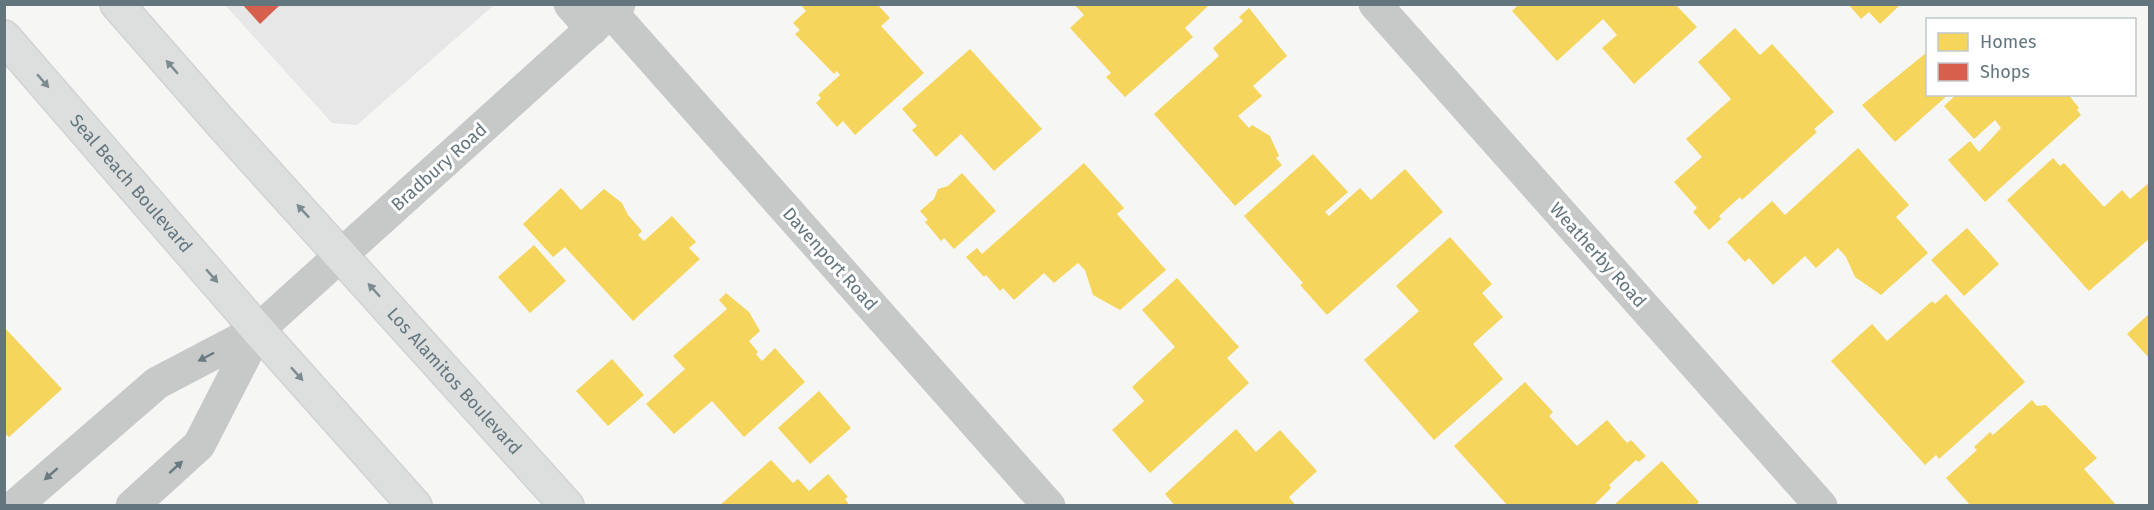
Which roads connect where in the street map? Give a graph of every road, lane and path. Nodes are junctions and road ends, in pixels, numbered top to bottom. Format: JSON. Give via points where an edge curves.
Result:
{"nodes":[{"id":1,"x":117,"y":4,"type":"edge"},
{"id":2,"x":570,"y":4,"type":"edge"},
{"id":3,"x":1375,"y":4,"type":"edge"},
{"id":4,"x":608,"y":15,"type":"edge"},
{"id":5,"x":4,"y":37,"type":"edge"},
{"id":6,"x":342,"y":254,"type":"junction"},
{"id":7,"x":258,"y":330,"type":"junction"},
{"id":8,"x":15,"y":506,"type":"edge"},
{"id":9,"x":132,"y":506,"type":"edge"},
{"id":10,"x":415,"y":506,"type":"edge"},
{"id":11,"x":567,"y":506,"type":"edge"},
{"id":12,"x":1049,"y":506,"type":"edge"},
{"id":13,"x":1821,"y":506,"type":"edge"}],
"edges":[{"from":6,"to":1,"type":"main road","one_way":true},
{"from":2,"to":4,"type":"street","name":"Davenport Road"},
{"from":3,"to":13,"type":"street","name":"Weatherby Road"},
{"from":4,"to":6,"type":"street","name":"Bradbury Road"},
{"from":4,"to":12,"type":"street","name":"Davenport Road"},
{"from":5,"to":7,"type":"main road","name":"Seal Beach Boulevard","one_way":true},
{"from":6,"to":7,"type":"street","name":"Bradbury Road"},
{"from":11,"to":6,"type":"main road","name":"Los Alamitos Boulevard","one_way":true},
{"from":7,"to":8,"type":"street","name":"Bradbury Road","one_way":true,"via":[[157,383]]},
{"from":9,"to":7,"type":"street","name":"Bradbury Road","one_way":true,"via":[[200,446]]},
{"from":7,"to":10,"type":"main road","one_way":true}]}
